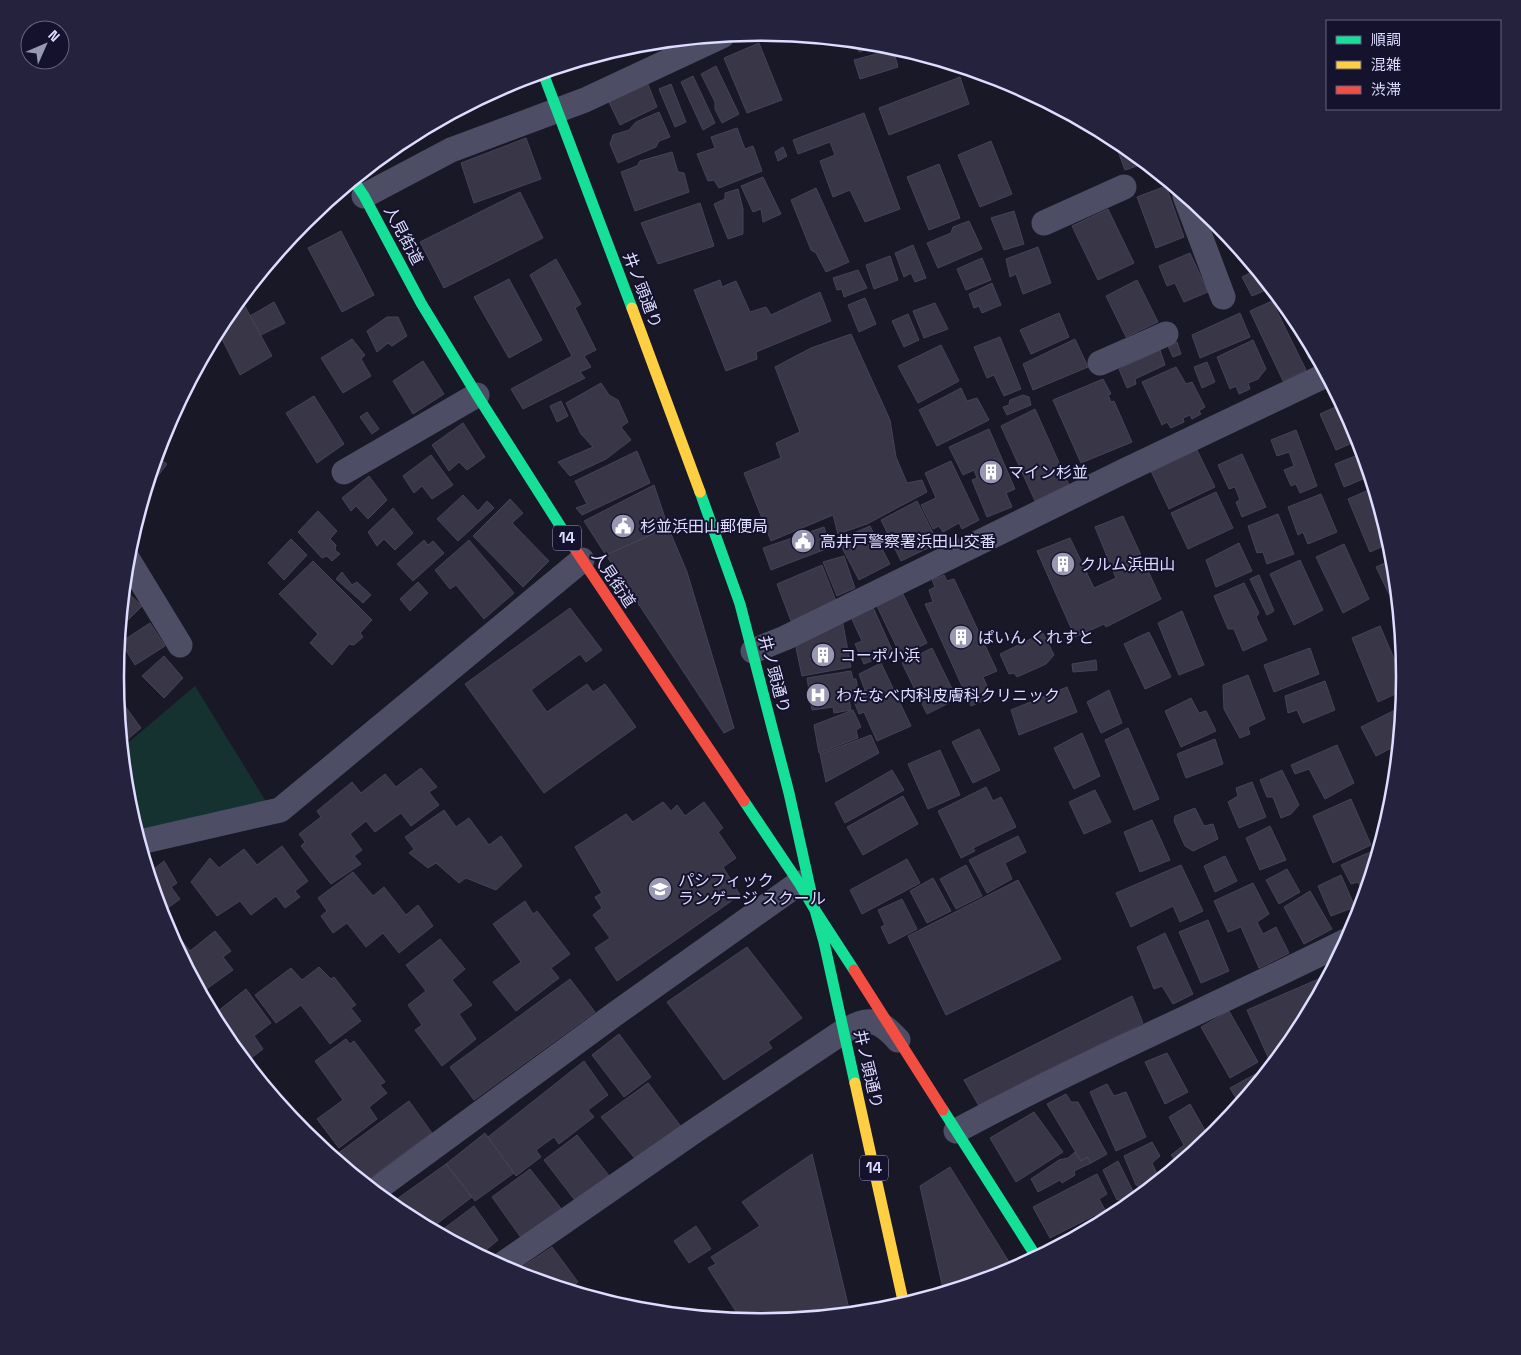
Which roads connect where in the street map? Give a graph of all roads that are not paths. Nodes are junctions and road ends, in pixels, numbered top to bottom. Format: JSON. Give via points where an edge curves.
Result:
{"nodes":[{"id":1,"x":704,"y":44,"type":"edge"},
{"id":2,"x":545,"y":79,"type":"edge"},
{"id":3,"x":557,"y":110,"type":"junction"},
{"id":4,"x":1124,"y":187,"type":"dead end"},
{"id":5,"x":359,"y":188,"type":"edge"},
{"id":6,"x":1190,"y":208,"type":"edge"},
{"id":7,"x":1044,"y":224,"type":"dead end"},
{"id":8,"x":1223,"y":298,"type":"dead end"},
{"id":9,"x":1166,"y":334,"type":"dead end"},
{"id":10,"x":1100,"y":363,"type":"dead end"},
{"id":11,"x":1321,"y":377,"type":"edge"},
{"id":12,"x":477,"y":395,"type":"junction"},
{"id":13,"x":344,"y":472,"type":"dead end"},
{"id":14,"x":582,"y":560,"type":"junction"},
{"id":15,"x":134,"y":569,"type":"edge"},
{"id":16,"x":180,"y":645,"type":"dead end"},
{"id":17,"x":753,"y":651,"type":"junction"},
{"id":18,"x":146,"y":841,"type":"edge"},
{"id":19,"x":799,"y":883,"type":"junction"},
{"id":20,"x":815,"y":910,"type":"junction"},
{"id":21,"x":1337,"y":945,"type":"edge"},
{"id":22,"x":844,"y":1031,"type":"junction"},
{"id":23,"x":898,"y":1040,"type":"junction"},
{"id":24,"x":956,"y":1131,"type":"junction"},
{"id":25,"x":380,"y":1187,"type":"edge"},
{"id":26,"x":1033,"y":1252,"type":"edge"},
{"id":27,"x":508,"y":1261,"type":"edge"},
{"id":28,"x":902,"y":1298,"type":"edge"}],
"edges":[{"from":1,"to":3,"type":"street"},
{"from":2,"to":3,"type":"main road","name":"井ノ頭通り"},
{"from":3,"to":5,"type":"street"},
{"from":3,"to":17,"type":"main road","name":"井ノ頭通り","via":[[706,507]]},
{"from":4,"to":7,"type":"street"},
{"from":5,"to":12,"type":"main road","name":"人見街道","number":"14","via":[[421,303]]},
{"from":6,"to":8,"type":"street"},
{"from":9,"to":10,"type":"street"},
{"from":11,"to":17,"type":"street"},
{"from":12,"to":13,"type":"street"},
{"from":12,"to":14,"type":"main road","name":"人見街道","number":"14"},
{"from":14,"to":18,"type":"street","via":[[280,810]]},
{"from":14,"to":19,"type":"main road","name":"人見街道","number":"14"},
{"from":15,"to":16,"type":"street"},
{"from":17,"to":20,"type":"main road","name":"井ノ頭通り"},
{"from":19,"to":20,"type":"main road","name":"人見街道","number":"14"},
{"from":19,"to":25,"type":"street"},
{"from":20,"to":22,"type":"main road","name":"井ノ頭通り","number":"14"},
{"from":20,"to":23,"type":"main road"},
{"from":21,"to":24,"type":"street"},
{"from":22,"to":23,"type":"street","via":[[860,1022],[874,1020],[887,1027]]},
{"from":22,"to":27,"type":"street"},
{"from":22,"to":28,"type":"main road","name":"井ノ頭通り","number":"14"},
{"from":23,"to":24,"type":"main road"},
{"from":24,"to":26,"type":"main road"}]}
